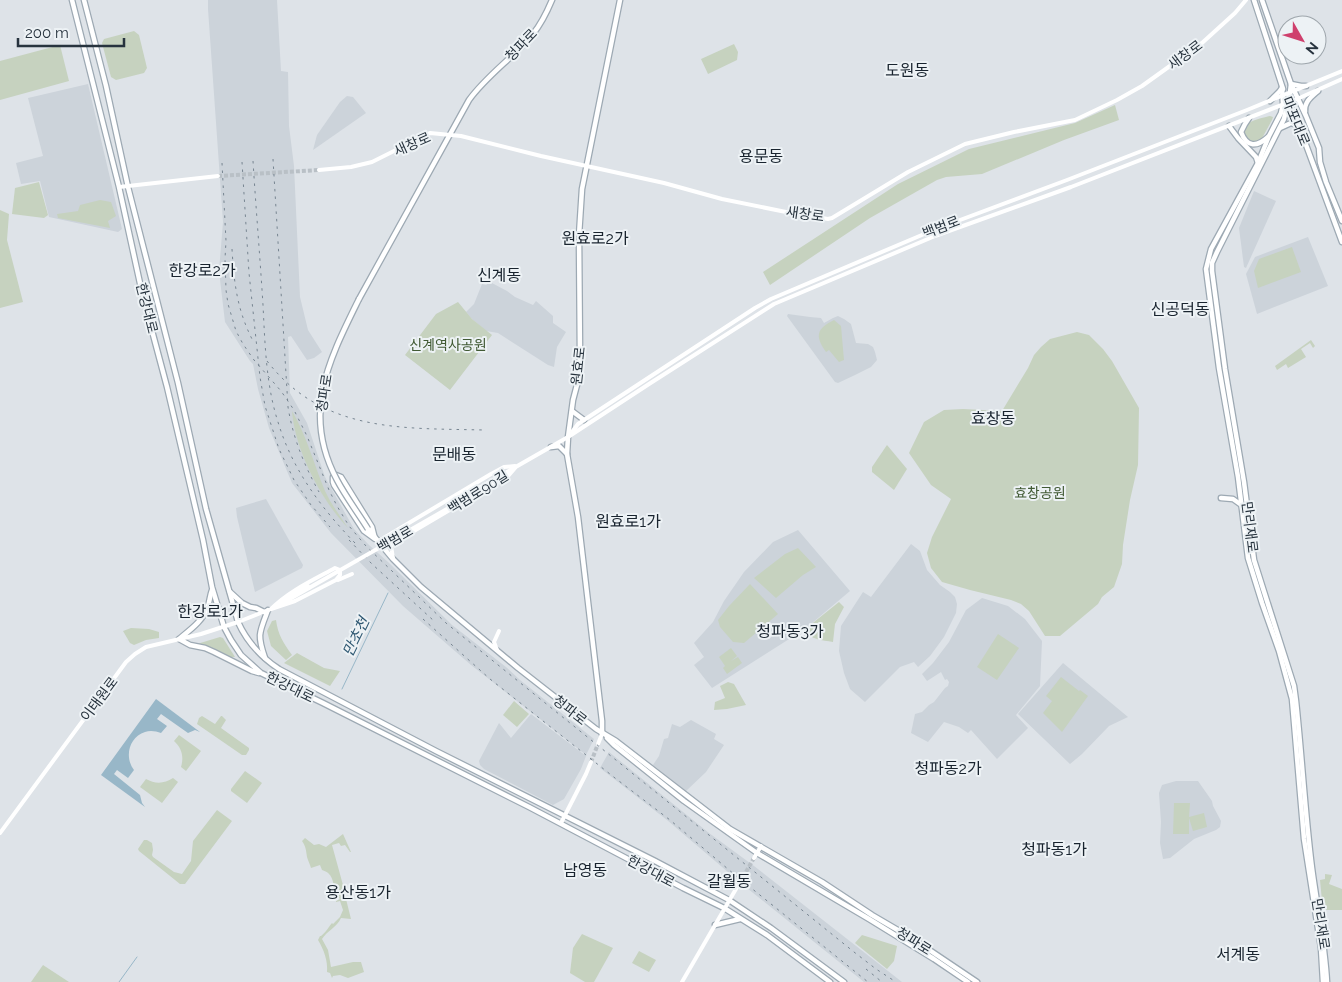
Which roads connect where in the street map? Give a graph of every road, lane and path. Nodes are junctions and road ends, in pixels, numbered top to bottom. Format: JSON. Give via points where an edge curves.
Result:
{"nodes":[{"id":1,"x":72,"y":0,"type":"edge"},
{"id":2,"x":84,"y":0,"type":"edge"},
{"id":3,"x":552,"y":0,"type":"edge"},
{"id":4,"x":620,"y":0,"type":"edge"},
{"id":5,"x":1246,"y":0,"type":"edge"},
{"id":6,"x":1254,"y":0,"type":"edge"},
{"id":7,"x":1262,"y":0,"type":"edge"},
{"id":8,"x":1342,"y":71,"type":"edge"},
{"id":9,"x":1342,"y":79,"type":"edge"},
{"id":10,"x":1291,"y":84,"type":"junction"},
{"id":11,"x":1282,"y":86,"type":"junction"},
{"id":12,"x":1306,"y":86,"type":"junction"},
{"id":13,"x":1318,"y":91,"type":"junction"},
{"id":14,"x":1288,"y":93,"type":"junction"},
{"id":15,"x":1297,"y":99,"type":"junction"},
{"id":16,"x":1270,"y":101,"type":"junction"},
{"id":17,"x":1288,"y":102,"type":"junction"},
{"id":18,"x":1283,"y":104,"type":"junction"},
{"id":19,"x":1306,"y":116,"type":"junction"},
{"id":20,"x":1249,"y":118,"type":"junction"},
{"id":21,"x":1229,"y":126,"type":"junction"},
{"id":22,"x":1300,"y":126,"type":"junction"},
{"id":23,"x":1280,"y":128,"type":"junction"},
{"id":24,"x":450,"y":135,"type":"junction"},
{"id":25,"x":1269,"y":136,"type":"junction"},
{"id":26,"x":1149,"y":148,"type":"junction"},
{"id":27,"x":1152,"y":156,"type":"junction"},
{"id":28,"x":1258,"y":162,"type":"junction"},
{"id":29,"x":586,"y":166,"type":"junction"},
{"id":30,"x":319,"y":170,"type":"tunnel mouth"},
{"id":31,"x":218,"y":176,"type":"tunnel mouth"},
{"id":32,"x":1068,"y":180,"type":"junction"},
{"id":33,"x":128,"y":186,"type":"junction"},
{"id":34,"x":119,"y":187,"type":"junction"},
{"id":35,"x":1071,"y":187,"type":"junction"},
{"id":36,"x":1342,"y":221,"type":"edge"},
{"id":37,"x":936,"y":229,"type":"junction"},
{"id":38,"x":935,"y":236,"type":"junction"},
{"id":39,"x":1342,"y":242,"type":"edge"},
{"id":40,"x":1209,"y":273,"type":"junction"},
{"id":41,"x":798,"y":288,"type":"junction"},
{"id":42,"x":800,"y":292,"type":"junction"},
{"id":43,"x":744,"y":316,"type":"junction"},
{"id":44,"x":747,"y":321,"type":"junction"},
{"id":45,"x":664,"y":367,"type":"junction"},
{"id":46,"x":657,"y":379,"type":"junction"},
{"id":47,"x":572,"y":411,"type":"junction"},
{"id":48,"x":586,"y":420,"type":"junction"},
{"id":49,"x":568,"y":437,"type":"junction"},
{"id":50,"x":551,"y":447,"type":"junction"},
{"id":51,"x":568,"y":454,"type":"junction"},
{"id":52,"x":517,"y":466,"type":"junction"},
{"id":53,"x":1221,"y":498,"type":"dead end"},
{"id":54,"x":1244,"y":505,"type":"junction"},
{"id":55,"x":376,"y":540,"type":"junction"},
{"id":56,"x":393,"y":560,"type":"junction"},
{"id":57,"x":340,"y":572,"type":"junction"},
{"id":58,"x":320,"y":576,"type":"junction"},
{"id":59,"x":336,"y":580,"type":"junction"},
{"id":60,"x":325,"y":586,"type":"junction"},
{"id":61,"x":212,"y":587,"type":"junction"},
{"id":62,"x":229,"y":591,"type":"junction"},
{"id":63,"x":268,"y":610,"type":"junction"},
{"id":64,"x":238,"y":622,"type":"junction"},
{"id":65,"x":224,"y":627,"type":"junction"},
{"id":66,"x":499,"y":630,"type":"dead end"},
{"id":67,"x":179,"y":639,"type":"junction"},
{"id":68,"x":498,"y":652,"type":"junction"},
{"id":69,"x":265,"y":660,"type":"junction"},
{"id":70,"x":261,"y":673,"type":"junction"},
{"id":71,"x":602,"y":734,"type":"junction"},
{"id":72,"x":598,"y":744,"type":"tunnel mouth"},
{"id":73,"x":591,"y":762,"type":"tunnel mouth"},
{"id":74,"x":1301,"y":783,"type":"junction"},
{"id":75,"x":565,"y":816,"type":"junction"},
{"id":76,"x":561,"y":823,"type":"junction"},
{"id":77,"x":0,"y":833,"type":"edge"},
{"id":78,"x":761,"y":846,"type":"junction"},
{"id":79,"x":756,"y":855,"type":"junction"},
{"id":80,"x":740,"y":882,"type":"tunnel mouth"},
{"id":81,"x":729,"y":900,"type":"junction"},
{"id":82,"x":724,"y":908,"type":"junction"},
{"id":83,"x":741,"y":919,"type":"junction"},
{"id":84,"x":715,"y":924,"type":"junction"},
{"id":85,"x":682,"y":982,"type":"edge"},
{"id":86,"x":830,"y":982,"type":"edge"},
{"id":87,"x":844,"y":982,"type":"edge"},
{"id":88,"x":968,"y":982,"type":"edge"},
{"id":89,"x":977,"y":982,"type":"edge"},
{"id":90,"x":1323,"y":982,"type":"edge"},
{"id":91,"x":1327,"y":982,"type":"edge"}],
"edges":[{"from":1,"to":34,"type":"main road","name":"한강대로"},
{"from":2,"to":33,"type":"main road","name":"한강대로"},
{"from":3,"to":24,"type":"main road","name":"청파로","via":[[533,33],[477,89]]},
{"from":4,"to":29,"type":"main road","name":"원효로"},
{"from":5,"to":29,"type":"main road","name":"새창로","via":[[1202,43],[1117,100],[1075,120],[965,144],[908,172],[832,218],[736,202]]},
{"from":6,"to":11,"type":"main road","name":"마포대로"},
{"from":7,"to":10,"type":"main road","name":"마포대로"},
{"from":8,"to":12,"type":"main road","name":"백범로"},
{"from":9,"to":13,"type":"main road","name":"백범로"},
{"from":10,"to":12,"type":"main road"},
{"from":10,"to":14,"type":"main road","name":"마포대로"},
{"from":11,"to":14,"type":"main road","name":"마포대로"},
{"from":11,"to":16,"type":"main road"},
{"from":12,"to":14,"type":"main road","name":"백범로"},
{"from":13,"to":15,"type":"main road","name":"백범로"},
{"from":13,"to":19,"type":"main road","via":[[1308,100]]},
{"from":14,"to":15,"type":"main road","name":"마포대로"},
{"from":14,"to":16,"type":"main road","name":"백범로"},
{"from":14,"to":17,"type":"main road","name":"마포대로"},
{"from":14,"to":18,"type":"main road","name":"만리재로"},
{"from":15,"to":17,"type":"main road","name":"백범로"},
{"from":15,"to":19,"type":"main road","name":"마포대로"},
{"from":16,"to":26,"type":"main road","name":"백범로"},
{"from":17,"to":18,"type":"main road","name":"백범로"},
{"from":17,"to":22,"type":"main road","name":"마포대로"},
{"from":17,"to":23,"type":"main road","name":"만리재로"},
{"from":18,"to":20,"type":"main road","name":"백범로"},
{"from":18,"to":25,"type":"main road","name":"만리재로"},
{"from":19,"to":36,"type":"main road","name":"마포대로"},
{"from":20,"to":21,"type":"main road","name":"백범로"},
{"from":20,"to":25,"type":"main road","via":[[1241,132],[1249,143],[1259,144]]},
{"from":21,"to":27,"type":"main road","name":"백범로"},
{"from":21,"to":28,"type":"main road"},
{"from":22,"to":23,"type":"main road","via":[[1291,123]]},
{"from":22,"to":39,"type":"main road","name":"마포대로"},
{"from":23,"to":40,"type":"main road","name":"만리재로"},
{"from":24,"to":29,"type":"main road","name":"새창로"},
{"from":24,"to":30,"type":"main road","name":"새창로","via":[[430,133],[361,166]]},
{"from":24,"to":55,"type":"main road","name":"청파로","bridge":true,"via":[[359,299],[335,348],[322,389],[320,416],[328,460],[337,480]]},
{"from":25,"to":28,"type":"main road","name":"만리재로"},
{"from":26,"to":27,"type":"main road","via":[[1148,154]]},
{"from":26,"to":32,"type":"main road","name":"백범로"},
{"from":27,"to":35,"type":"main road","name":"백범로"},
{"from":28,"to":40,"type":"main road","name":"만리재로","via":[[1212,249],[1206,265]]},
{"from":29,"to":47,"type":"main road","name":"원효로","via":[[580,226],[580,358]]},
{"from":31,"to":33,"type":"main road"},
{"from":32,"to":35,"type":"main road","via":[[1066,186]]},
{"from":32,"to":37,"type":"main road","name":"백범로"},
{"from":33,"to":34,"type":"main road"},
{"from":33,"to":62,"type":"main road","name":"한강대로"},
{"from":34,"to":61,"type":"main road","name":"한강대로"},
{"from":35,"to":38,"type":"main road","name":"백범로"},
{"from":37,"to":38,"type":"main road"},
{"from":37,"to":41,"type":"main road","name":"백범로"},
{"from":38,"to":42,"type":"main road","name":"백범로"},
{"from":40,"to":54,"type":"main road","name":"만리재로"},
{"from":41,"to":42,"type":"main road","via":[[796,290]]},
{"from":41,"to":43,"type":"main road","name":"백범로","via":[[771,299]]},
{"from":42,"to":44,"type":"main road","name":"백범로"},
{"from":43,"to":44,"type":"main road"},
{"from":43,"to":45,"type":"main road","name":"백범로"},
{"from":44,"to":46,"type":"main road","name":"백범로"},
{"from":45,"to":46,"type":"main road"},
{"from":45,"to":48,"type":"main road","name":"백범로"},
{"from":46,"to":48,"type":"main road","name":"백범로"},
{"from":47,"to":48,"type":"main road"},
{"from":47,"to":49,"type":"main road","name":"원효로"},
{"from":48,"to":49,"type":"main road","name":"백범로"},
{"from":49,"to":50,"type":"main road","name":"백범로"},
{"from":49,"to":51,"type":"main road","name":"원효로"},
{"from":50,"to":51,"type":"main road","via":[[559,446]]},
{"from":50,"to":52,"type":"main road","name":"백범로"},
{"from":51,"to":71,"type":"main road","name":"원효로","via":[[579,523]]},
{"from":52,"to":55,"type":"main road","name":"백범로90길","via":[[504,467]]},
{"from":52,"to":56,"type":"main road","name":"백범로90길","via":[[509,475],[397,541],[391,546]]},
{"from":52,"to":63,"type":"main road","name":"백범로","bridge":true},
{"from":53,"to":54,"type":"main road","via":[[1233,499]]},
{"from":54,"to":74,"type":"main road","name":"만리재로","via":[[1250,564],[1291,693]]},
{"from":55,"to":55,"type":"main road","via":[[372,526],[341,477],[336,475],[333,477],[334,485],[364,531]]},
{"from":55,"to":56,"type":"main road","name":"청파로"},
{"from":56,"to":68,"type":"main road","name":"청파로","via":[[420,588]]},
{"from":57,"to":58,"type":"main road","via":[[335,568]]},
{"from":57,"to":59,"type":"main road"},
{"from":57,"to":59,"type":"main road","via":[[352,574]]},
{"from":58,"to":60,"type":"main road","via":[[325,578]]},
{"from":58,"to":63,"type":"main road"},
{"from":59,"to":60,"type":"main road"},
{"from":60,"to":63,"type":"main road"},
{"from":61,"to":65,"type":"main road","name":"한강대로"},
{"from":61,"to":67,"type":"main road","via":[[204,615]]},
{"from":62,"to":63,"type":"main road","via":[[250,607]]},
{"from":62,"to":64,"type":"main road","name":"한강대로"},
{"from":63,"to":64,"type":"main road","name":"백범로"},
{"from":63,"to":69,"type":"main road","via":[[259,637]]},
{"from":64,"to":65,"type":"main road","name":"이태원로"},
{"from":64,"to":69,"type":"main road","name":"한강대로","via":[[242,633]]},
{"from":65,"to":67,"type":"main road","name":"이태원로"},
{"from":65,"to":70,"type":"main road","name":"한강대로","via":[[242,655]]},
{"from":66,"to":68,"type":"main road","via":[[494,642]]},
{"from":67,"to":70,"type":"main road"},
{"from":67,"to":77,"type":"main road","name":"이태원로","via":[[146,647],[128,659]]},
{"from":68,"to":71,"type":"main road","name":"청파로"},
{"from":69,"to":75,"type":"main road","name":"한강대로"},
{"from":70,"to":76,"type":"main road","name":"한강대로"},
{"from":71,"to":72,"type":"main road"},
{"from":71,"to":78,"type":"main road","name":"청파로","via":[[616,741],[730,829]]},
{"from":71,"to":79,"type":"main road","name":"청파로","via":[[684,802]]},
{"from":73,"to":75,"type":"main road"},
{"from":74,"to":90,"type":"main road","name":"만리재로","via":[[1306,856]]},
{"from":74,"to":91,"type":"main road","name":"만리재로"},
{"from":75,"to":76,"type":"main road"},
{"from":75,"to":81,"type":"main road","name":"한강대로"},
{"from":76,"to":82,"type":"main road","name":"한강대로"},
{"from":78,"to":79,"type":"main road"},
{"from":78,"to":89,"type":"main road","name":"청파로"},
{"from":79,"to":88,"type":"main road","name":"청파로","via":[[870,918]]},
{"from":80,"to":81,"type":"main road"},
{"from":81,"to":82,"type":"main road"},
{"from":81,"to":87,"type":"main road","name":"한강대로"},
{"from":82,"to":83,"type":"main road","name":"한강대로"},
{"from":82,"to":84,"type":"main road"},
{"from":83,"to":84,"type":"main road"},
{"from":83,"to":86,"type":"main road","name":"한강대로"},
{"from":84,"to":85,"type":"main road"}]}
